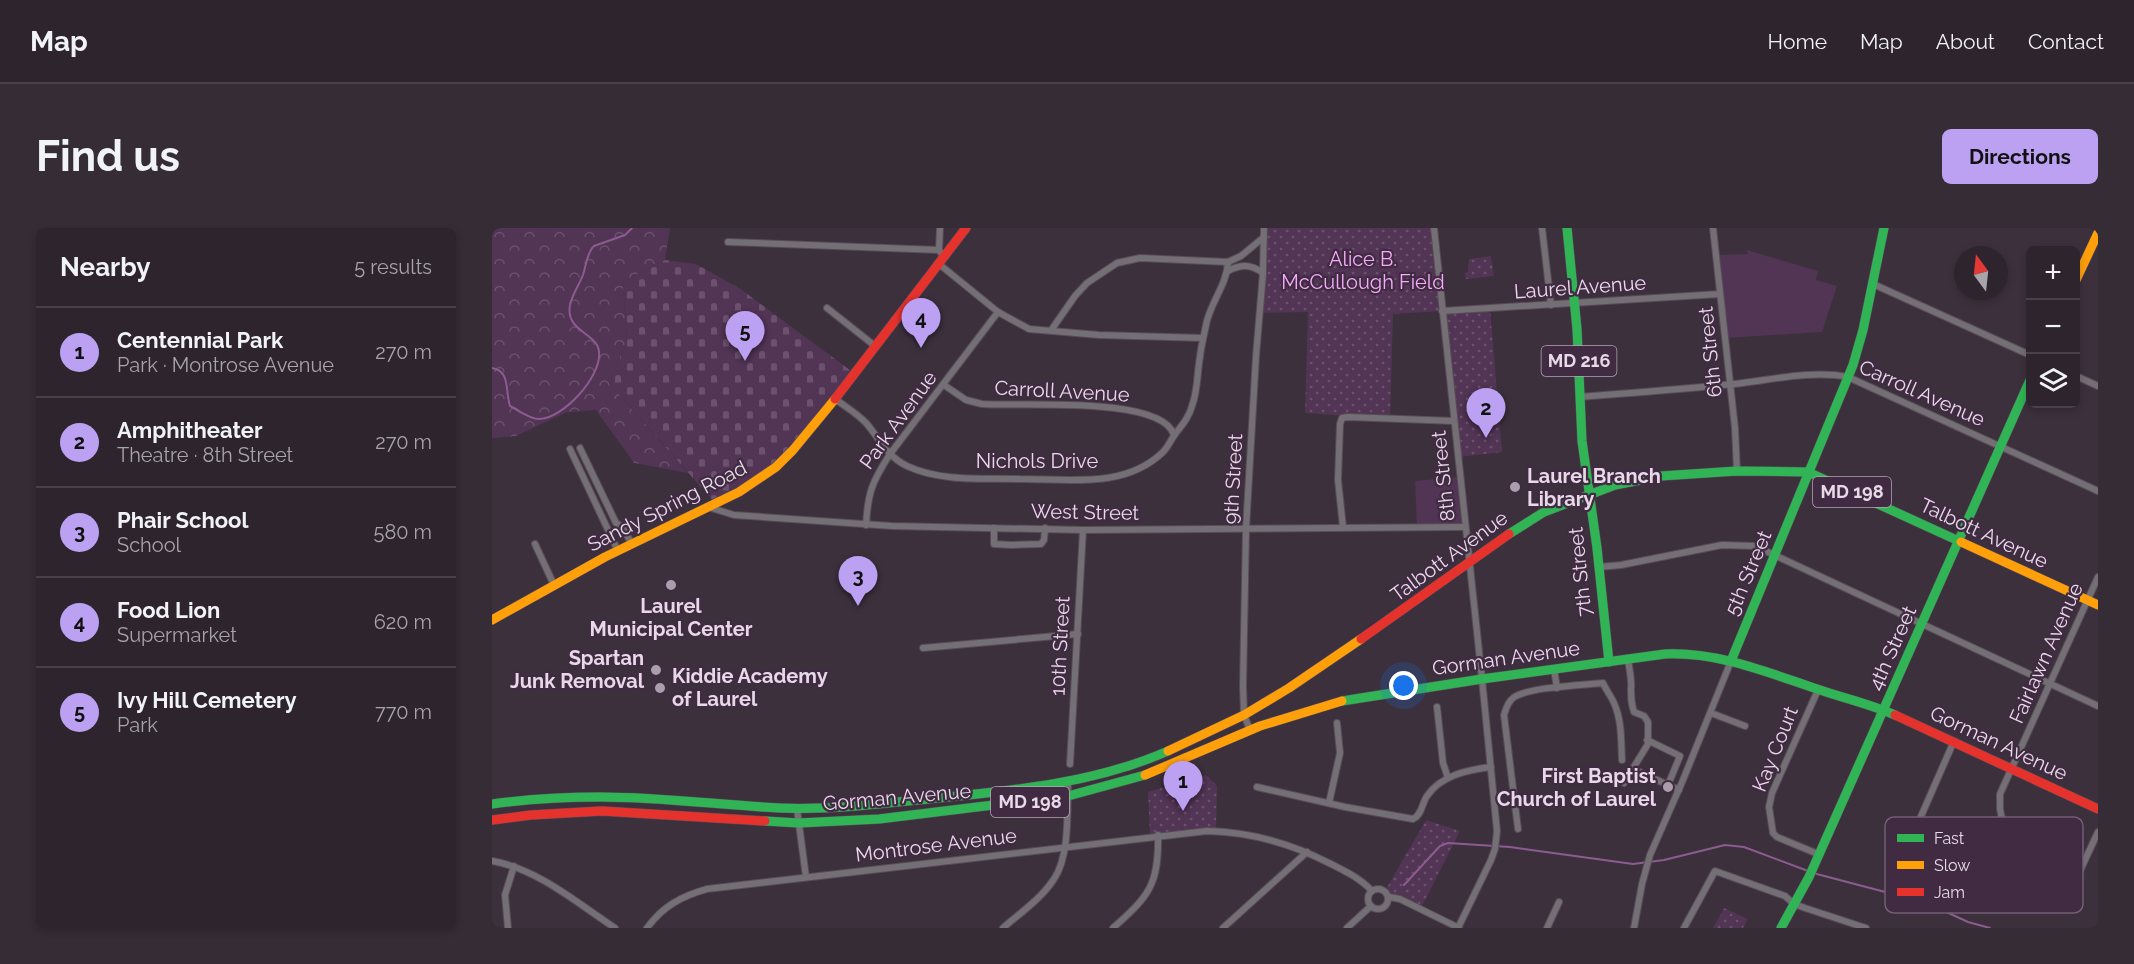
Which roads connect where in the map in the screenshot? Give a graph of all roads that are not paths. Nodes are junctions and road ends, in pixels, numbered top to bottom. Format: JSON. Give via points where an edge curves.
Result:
{"nodes":[{"id":1,"x":940,"y":228,"type":"edge"},
{"id":2,"x":966,"y":228,"type":"edge"},
{"id":3,"x":1264,"y":228,"type":"edge"},
{"id":4,"x":1434,"y":228,"type":"edge"},
{"id":5,"x":1542,"y":228,"type":"edge"},
{"id":6,"x":1567,"y":228,"type":"edge"},
{"id":7,"x":1713,"y":228,"type":"edge"},
{"id":8,"x":1884,"y":228,"type":"edge"},
{"id":9,"x":2098,"y":232,"type":"edge"},
{"id":10,"x":1263,"y":237,"type":"junction"},
{"id":11,"x":728,"y":242,"type":"dead end"},
{"id":12,"x":941,"y":257,"type":"junction"},
{"id":13,"x":1228,"y":262,"type":"junction"},
{"id":14,"x":1228,"y":271,"type":"junction"},
{"id":15,"x":2080,"y":271,"type":"edge"},
{"id":16,"x":1263,"y":273,"type":"junction"},
{"id":17,"x":1873,"y":284,"type":"junction"},
{"id":18,"x":1720,"y":294,"type":"junction"},
{"id":19,"x":1575,"y":303,"type":"junction"},
{"id":20,"x":1551,"y":305,"type":"junction"},
{"id":21,"x":828,"y":308,"type":"dead end"},
{"id":22,"x":1442,"y":311,"type":"junction"},
{"id":23,"x":998,"y":312,"type":"junction"},
{"id":24,"x":1052,"y":329,"type":"junction"},
{"id":25,"x":1203,"y":338,"type":"junction"},
{"id":26,"x":874,"y":346,"type":"junction"},
{"id":27,"x":2026,"y":352,"type":"edge"},
{"id":28,"x":1848,"y":377,"type":"junction"},
{"id":29,"x":2080,"y":378,"type":"edge"},
{"id":30,"x":1730,"y":384,"type":"junction"},
{"id":31,"x":944,"y":385,"type":"junction"},
{"id":32,"x":2098,"y":386,"type":"edge"},
{"id":33,"x":2026,"y":391,"type":"edge"},
{"id":34,"x":1579,"y":397,"type":"junction"},
{"id":35,"x":835,"y":399,"type":"junction"},
{"id":36,"x":1454,"y":421,"type":"junction"},
{"id":37,"x":1174,"y":435,"type":"junction"},
{"id":38,"x":2002,"y":446,"type":"junction"},
{"id":39,"x":580,"y":448,"type":"dead end"},
{"id":40,"x":570,"y":449,"type":"dead end"},
{"id":41,"x":890,"y":454,"type":"junction"},
{"id":42,"x":1737,"y":471,"type":"junction"},
{"id":43,"x":1809,"y":472,"type":"junction"},
{"id":44,"x":2098,"y":491,"type":"edge"},
{"id":45,"x":1588,"y":494,"type":"junction"},
{"id":46,"x":706,"y":507,"type":"junction"},
{"id":47,"x":866,"y":525,"type":"junction"},
{"id":48,"x":1343,"y":527,"type":"junction"},
{"id":49,"x":1465,"y":527,"type":"junction"},
{"id":50,"x":994,"y":528,"type":"junction"},
{"id":51,"x":1045,"y":528,"type":"junction"},
{"id":52,"x":1246,"y":528,"type":"junction"},
{"id":53,"x":1083,"y":530,"type":"junction"},
{"id":54,"x":1959,"y":541,"type":"junction"},
{"id":55,"x":535,"y":544,"type":"dead end"},
{"id":56,"x":632,"y":544,"type":"junction"},
{"id":57,"x":618,"y":551,"type":"junction"},
{"id":58,"x":1776,"y":556,"type":"junction"},
{"id":59,"x":1470,"y":561,"type":"junction"},
{"id":60,"x":1599,"y":567,"type":"junction"},
{"id":61,"x":2098,"y":577,"type":"edge"},
{"id":62,"x":554,"y":585,"type":"junction"},
{"id":63,"x":2087,"y":600,"type":"junction"},
{"id":64,"x":2098,"y":605,"type":"edge"},
{"id":65,"x":493,"y":617,"type":"edge"},
{"id":66,"x":1922,"y":624,"type":"junction"},
{"id":67,"x":1078,"y":634,"type":"junction"},
{"id":68,"x":923,"y":648,"type":"dead end"},
{"id":69,"x":1628,"y":659,"type":"junction"},
{"id":70,"x":1731,"y":661,"type":"junction"},
{"id":71,"x":1609,"y":662,"type":"junction"},
{"id":72,"x":1554,"y":669,"type":"junction"},
{"id":73,"x":1482,"y":679,"type":"junction"},
{"id":74,"x":2050,"y":685,"type":"junction"},
{"id":75,"x":1557,"y":688,"type":"junction"},
{"id":76,"x":1818,"y":690,"type":"junction"},
{"id":77,"x":2098,"y":706,"type":"edge"},
{"id":78,"x":1437,"y":707,"type":"dead end"},
{"id":79,"x":1884,"y":710,"type":"junction"},
{"id":80,"x":1711,"y":713,"type":"junction"},
{"id":81,"x":1244,"y":715,"type":"junction"},
{"id":82,"x":1336,"y":723,"type":"dead end"},
{"id":83,"x":1745,"y":726,"type":"dead end"},
{"id":84,"x":1250,"y":730,"type":"junction"},
{"id":85,"x":1647,"y":740,"type":"junction"},
{"id":86,"x":1954,"y":741,"type":"junction"},
{"id":87,"x":1622,"y":760,"type":"dead end"},
{"id":88,"x":1070,"y":764,"type":"dead end"},
{"id":89,"x":1491,"y":767,"type":"junction"},
{"id":90,"x":1634,"y":769,"type":"junction"},
{"id":91,"x":2012,"y":769,"type":"junction"},
{"id":92,"x":1448,"y":778,"type":"junction"},
{"id":93,"x":1068,"y":782,"type":"junction"},
{"id":94,"x":1624,"y":783,"type":"dead end"},
{"id":95,"x":1668,"y":785,"type":"junction"},
{"id":96,"x":1257,"y":787,"type":"dead end"},
{"id":97,"x":1679,"y":790,"type":"junction"},
{"id":98,"x":1068,"y":796,"type":"junction"},
{"id":99,"x":1329,"y":803,"type":"junction"},
{"id":100,"x":492,"y":804,"type":"edge"},
{"id":101,"x":797,"y":809,"type":"junction"},
{"id":102,"x":2098,"y":809,"type":"edge"},
{"id":103,"x":1921,"y":817,"type":"edge"},
{"id":104,"x":2003,"y":817,"type":"edge"},
{"id":105,"x":492,"y":820,"type":"edge"},
{"id":106,"x":799,"y":823,"type":"junction"},
{"id":107,"x":1518,"y":829,"type":"dead end"},
{"id":108,"x":2098,"y":832,"type":"edge"},
{"id":109,"x":1158,"y":835,"type":"junction"},
{"id":110,"x":1064,"y":846,"type":"junction"},
{"id":111,"x":1306,"y":852,"type":"junction"},
{"id":112,"x":1818,"y":854,"type":"junction"},
{"id":113,"x":492,"y":861,"type":"edge"},
{"id":114,"x":2083,"y":865,"type":"edge"},
{"id":115,"x":514,"y":866,"type":"junction"},
{"id":116,"x":806,"y":877,"type":"junction"},
{"id":117,"x":1372,"y":891,"type":"junction"},
{"id":118,"x":1389,"y":897,"type":"junction"},
{"id":119,"x":1559,"y":902,"type":"dead end"},
{"id":120,"x":1794,"y":904,"type":"junction"},
{"id":121,"x":1371,"y":906,"type":"junction"},
{"id":122,"x":508,"y":928,"type":"edge"},
{"id":123,"x":615,"y":928,"type":"edge"},
{"id":124,"x":647,"y":928,"type":"edge"},
{"id":125,"x":1003,"y":928,"type":"edge"},
{"id":126,"x":1113,"y":928,"type":"edge"},
{"id":127,"x":1222,"y":928,"type":"edge"},
{"id":128,"x":1347,"y":928,"type":"edge"},
{"id":129,"x":1458,"y":928,"type":"edge"},
{"id":130,"x":1547,"y":928,"type":"edge"},
{"id":131,"x":1634,"y":928,"type":"edge"},
{"id":132,"x":1684,"y":928,"type":"edge"},
{"id":133,"x":1781,"y":928,"type":"edge"},
{"id":134,"x":1866,"y":928,"type":"edge"}],
"edges":[{"from":1,"to":12,"type":"street"},
{"from":2,"to":12,"type":"main road","name":"Sandy Spring Road"},
{"from":3,"to":10,"type":"street","name":"9th Street"},
{"from":4,"to":22,"type":"street","name":"8th Street"},
{"from":5,"to":20,"type":"street"},
{"from":6,"to":19,"type":"main road","name":"7th Street","number":"MD 216"},
{"from":7,"to":18,"type":"street","name":"6th Street"},
{"from":8,"to":17,"type":"main road","name":"5th Street"},
{"from":9,"to":15,"type":"main road"},
{"from":10,"to":13,"type":"street"},
{"from":10,"to":16,"type":"street","name":"9th Street"},
{"from":11,"to":12,"type":"street"},
{"from":12,"to":23,"type":"street"},
{"from":12,"to":26,"type":"main road","name":"Sandy Spring Road"},
{"from":13,"to":14,"type":"street","name":"Nichols Drive"},
{"from":13,"to":24,"type":"street","via":[[1140,258],[1117,263],[1087,283]]},
{"from":14,"to":16,"type":"street","via":[[1246,265]]},
{"from":14,"to":25,"type":"street","name":"Nichols Drive","via":[[1208,312]]},
{"from":16,"to":52,"type":"street","name":"9th Street"},
{"from":17,"to":27,"type":"street"},
{"from":17,"to":28,"type":"main road","name":"5th Street"},
{"from":18,"to":19,"type":"street","name":"Laurel Avenue"},
{"from":18,"to":30,"type":"street","name":"6th Street"},
{"from":19,"to":20,"type":"street","name":"Laurel Avenue"},
{"from":19,"to":34,"type":"main road","name":"7th Street","number":"MD 216"},
{"from":20,"to":22,"type":"street","name":"Laurel Avenue"},
{"from":21,"to":26,"type":"street"},
{"from":22,"to":36,"type":"street","name":"8th Street"},
{"from":23,"to":24,"type":"street","via":[[1021,327]]},
{"from":23,"to":31,"type":"street","name":"Park Avenue"},
{"from":24,"to":25,"type":"street"},
{"from":25,"to":37,"type":"street","name":"Nichols Drive","via":[[1192,407],[1184,425]]},
{"from":26,"to":35,"type":"main road","name":"Sandy Spring Road"},
{"from":28,"to":30,"type":"street","name":"Carroll Avenue","via":[[1819,375]]},
{"from":28,"to":38,"type":"street","name":"Carroll Avenue"},
{"from":28,"to":43,"type":"main road","name":"5th Street"},
{"from":29,"to":32,"type":"street"},
{"from":30,"to":34,"type":"street","name":"Carroll Avenue"},
{"from":30,"to":42,"type":"street","name":"6th Street"},
{"from":31,"to":37,"type":"street","name":"Carroll Avenue","via":[[966,400],[982,404],[1137,411],[1163,420]]},
{"from":31,"to":41,"type":"street","name":"Park Avenue"},
{"from":33,"to":38,"type":"main road","name":"4th Street"},
{"from":34,"to":45,"type":"main road","name":"7th Street","number":"MD 216"},
{"from":35,"to":41,"type":"street","name":"Nichols Drive","via":[[860,417]]},
{"from":35,"to":46,"type":"main road","name":"Sandy Spring Road","via":[[776,467],[739,492]]},
{"from":36,"to":48,"type":"street","via":[[1342,418],[1338,470]]},
{"from":36,"to":49,"type":"street","name":"8th Street"},
{"from":37,"to":41,"type":"street","name":"Nichols Drive","via":[[1166,449],[1145,466],[1121,476],[1092,480],[941,476],[905,466]]},
{"from":38,"to":44,"type":"street","name":"Carroll Avenue"},
{"from":38,"to":54,"type":"main road","name":"4th Street"},
{"from":39,"to":56,"type":"street","via":[[616,523]]},
{"from":40,"to":57,"type":"street"},
{"from":41,"to":47,"type":"street","name":"Park Avenue","via":[[870,489]]},
{"from":42,"to":43,"type":"main road","name":"Talbott Avenue","number":"MD 198"},
{"from":42,"to":45,"type":"main road","name":"Talbott Avenue","number":"MD 198","via":[[1647,478]]},
{"from":43,"to":54,"type":"main road","name":"Talbott Avenue","number":"MD 198"},
{"from":43,"to":58,"type":"main road","name":"5th Street"},
{"from":45,"to":59,"type":"main road","name":"Talbott Avenue","number":"MD 198","via":[[1544,512]]},
{"from":45,"to":60,"type":"main road","name":"7th Street","number":"MD 216"},
{"from":46,"to":47,"type":"street","name":"West Street","via":[[734,515]]},
{"from":46,"to":56,"type":"main road","name":"Sandy Spring Road"},
{"from":47,"to":50,"type":"street","name":"West Street"},
{"from":48,"to":49,"type":"street","name":"West Street"},
{"from":48,"to":52,"type":"street","name":"West Street"},
{"from":49,"to":59,"type":"street","name":"8th Street"},
{"from":50,"to":51,"type":"street","name":"West Street"},
{"from":50,"to":51,"type":"street","via":[[993,542],[998,545],[1041,544]]},
{"from":51,"to":53,"type":"street","name":"West Street"},
{"from":52,"to":53,"type":"street","name":"West Street"},
{"from":52,"to":81,"type":"street","name":"9th Street"},
{"from":53,"to":67,"type":"street","name":"10th Street"},
{"from":54,"to":63,"type":"main road","name":"Talbott Avenue","number":"MD 198"},
{"from":54,"to":66,"type":"main road","name":"4th Street"},
{"from":55,"to":62,"type":"street"},
{"from":56,"to":57,"type":"main road","name":"Sandy Spring Road"},
{"from":57,"to":62,"type":"main road","name":"Sandy Spring Road"},
{"from":58,"to":60,"type":"street","via":[[1755,546],[1736,544]]},
{"from":58,"to":66,"type":"street"},
{"from":58,"to":70,"type":"main road","name":"5th Street"},
{"from":59,"to":73,"type":"street","name":"8th Street"},
{"from":59,"to":81,"type":"main road","name":"Talbott Avenue","number":"MD 198","via":[[1330,662]]},
{"from":60,"to":71,"type":"main road","name":"7th Street","number":"MD 216"},
{"from":61,"to":63,"type":"street","name":"Fairlawn Avenue"},
{"from":62,"to":65,"type":"main road","name":"Sandy Spring Road"},
{"from":63,"to":64,"type":"main road","name":"Talbott Avenue","number":"MD 198"},
{"from":63,"to":74,"type":"street","name":"Fairlawn Avenue"},
{"from":66,"to":74,"type":"street"},
{"from":66,"to":79,"type":"main road","name":"4th Street"},
{"from":67,"to":68,"type":"street"},
{"from":67,"to":88,"type":"street","name":"10th Street"},
{"from":69,"to":70,"type":"main road","name":"Gorman Avenue","number":"MD 198","via":[[1689,652]]},
{"from":69,"to":71,"type":"main road","name":"Gorman Avenue","number":"MD 198"},
{"from":69,"to":85,"type":"street","via":[[1631,703],[1634,712],[1648,722]]},
{"from":70,"to":76,"type":"main road","name":"Gorman Avenue","number":"MD 198"},
{"from":70,"to":80,"type":"street","name":"5th Street"},
{"from":71,"to":72,"type":"main road","name":"Gorman Avenue","number":"MD 198"},
{"from":72,"to":73,"type":"main road","name":"Gorman Avenue","number":"MD 198"},
{"from":72,"to":75,"type":"street"},
{"from":73,"to":84,"type":"main road","name":"Gorman Avenue","number":"MD 198","via":[[1333,704]]},
{"from":73,"to":89,"type":"street","name":"8th Street"},
{"from":74,"to":77,"type":"street"},
{"from":74,"to":91,"type":"street","name":"Fairlawn Avenue"},
{"from":75,"to":87,"type":"street","via":[[1603,683],[1618,714]]},
{"from":75,"to":107,"type":"street","via":[[1514,697],[1506,707],[1505,729]]},
{"from":76,"to":79,"type":"main road","name":"Gorman Avenue","number":"MD 198"},
{"from":76,"to":112,"type":"street","name":"Kay Court","via":[[1769,807],[1770,823],[1777,837]]},
{"from":78,"to":92,"type":"street"},
{"from":79,"to":86,"type":"main road","name":"Gorman Avenue","number":"MD 198"},
{"from":79,"to":112,"type":"main road","name":"4th Street"},
{"from":80,"to":83,"type":"street","name":"Kay Court"},
{"from":80,"to":97,"type":"street","name":"5th Street"},
{"from":81,"to":84,"type":"street","name":"9th Street"},
{"from":81,"to":93,"type":"main road","name":"Gorman Avenue","number":"MD 198","via":[[1145,761]]},
{"from":82,"to":99,"type":"street","via":[[1340,753]]},
{"from":84,"to":98,"type":"main road","name":"Gorman Avenue","number":"MD 198","via":[[1150,774]]},
{"from":85,"to":90,"type":"street","via":[[1645,752]]},
{"from":85,"to":95,"type":"street","via":[[1680,756]]},
{"from":86,"to":91,"type":"main road","name":"Gorman Avenue","number":"MD 198"},
{"from":86,"to":103,"type":"street"},
{"from":89,"to":92,"type":"street"},
{"from":89,"to":129,"type":"street","name":"8th Street","via":[[1495,849]]},
{"from":90,"to":94,"type":"street"},
{"from":90,"to":95,"type":"street"},
{"from":91,"to":102,"type":"main road","name":"Gorman Avenue","number":"MD 198"},
{"from":91,"to":104,"type":"street","name":"Fairlawn Avenue","via":[[2000,799]]},
{"from":92,"to":99,"type":"street","via":[[1431,791],[1413,819]]},
{"from":93,"to":98,"type":"street"},
{"from":93,"to":101,"type":"main road","name":"Gorman Avenue","number":"MD 198","via":[[867,806]]},
{"from":95,"to":97,"type":"street"},
{"from":96,"to":99,"type":"street"},
{"from":97,"to":131,"type":"street","name":"5th Street","via":[[1645,869]]},
{"from":98,"to":106,"type":"main road","name":"Gorman Avenue","number":"MD 198","via":[[898,817]]},
{"from":98,"to":110,"type":"street"},
{"from":100,"to":101,"type":"main road","number":"MD 198","via":[[602,796]]},
{"from":101,"to":106,"type":"street"},
{"from":105,"to":106,"type":"main road","number":"MD 198","via":[[602,811]]},
{"from":106,"to":116,"type":"street"},
{"from":108,"to":114,"type":"street"},
{"from":109,"to":110,"type":"street","name":"Montrose Avenue"},
{"from":109,"to":111,"type":"street","name":"Montrose Avenue","via":[[1236,832],[1276,840]]},
{"from":109,"to":126,"type":"street","via":[[1158,865],[1149,891]]},
{"from":110,"to":116,"type":"street","name":"Montrose Avenue"},
{"from":110,"to":125,"type":"street","via":[[1054,880]]},
{"from":111,"to":117,"type":"street","name":"Montrose Avenue","via":[[1362,880]]},
{"from":111,"to":127,"type":"street"},
{"from":112,"to":120,"type":"main road","name":"4th Street"},
{"from":113,"to":115,"type":"street"},
{"from":115,"to":122,"type":"street","via":[[505,894]]},
{"from":115,"to":123,"type":"street"},
{"from":116,"to":124,"type":"street","name":"Montrose Avenue","via":[[694,893],[672,903]]},
{"from":117,"to":118,"type":"street","via":[[1382,889]]},
{"from":117,"to":121,"type":"street","via":[[1368,900]]},
{"from":118,"to":121,"type":"street","via":[[1384,909]]},
{"from":118,"to":129,"type":"street"},
{"from":119,"to":130,"type":"street"},
{"from":120,"to":132,"type":"street","via":[[1785,896],[1715,871]]},
{"from":120,"to":133,"type":"main road","name":"4th Street"},
{"from":120,"to":134,"type":"street"},
{"from":121,"to":128,"type":"street"}]}
